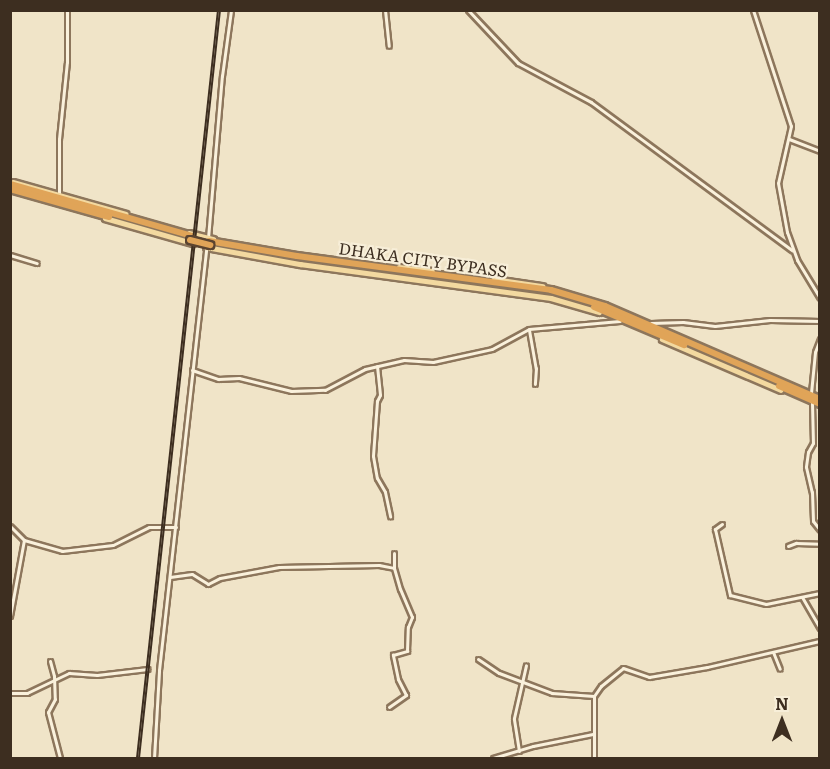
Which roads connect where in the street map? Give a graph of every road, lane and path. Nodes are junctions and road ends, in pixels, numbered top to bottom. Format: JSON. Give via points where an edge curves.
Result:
{"nodes":[{"id":1,"x":67,"y":10,"type":"edge"},
{"id":2,"x":231,"y":10,"type":"edge"},
{"id":3,"x":385,"y":10,"type":"edge"},
{"id":4,"x":468,"y":10,"type":"edge"},
{"id":5,"x":753,"y":10,"type":"edge"},
{"id":6,"x":388,"y":46,"type":"dead end"},
{"id":7,"x":789,"y":139,"type":"junction"},
{"id":8,"x":819,"y":151,"type":"edge"},
{"id":9,"x":10,"y":183,"type":"edge"},
{"id":10,"x":10,"y":190,"type":"edge"},
{"id":11,"x":59,"y":194,"type":"junction"},
{"id":12,"x":191,"y":238,"type":"junction"},
{"id":13,"x":208,"y":243,"type":"junction"},
{"id":14,"x":792,"y":250,"type":"junction"},
{"id":15,"x":10,"y":255,"type":"edge"},
{"id":16,"x":37,"y":263,"type":"dead end"},
{"id":17,"x":819,"y":298,"type":"edge"},
{"id":18,"x":620,"y":321,"type":"junction"},
{"id":19,"x":819,"y":321,"type":"edge"},
{"id":20,"x":651,"y":323,"type":"junction"},
{"id":21,"x":529,"y":329,"type":"junction"},
{"id":22,"x":819,"y":339,"type":"edge"},
{"id":23,"x":377,"y":366,"type":"junction"},
{"id":24,"x":192,"y":370,"type":"junction"},
{"id":25,"x":535,"y":384,"type":"dead end"},
{"id":26,"x":811,"y":393,"type":"junction"},
{"id":27,"x":818,"y":402,"type":"edge"},
{"id":28,"x":390,"y":516,"type":"dead end"},
{"id":29,"x":722,"y":524,"type":"dead end"},
{"id":30,"x":10,"y":526,"type":"edge"},
{"id":31,"x":176,"y":527,"type":"junction"},
{"id":32,"x":819,"y":530,"type":"edge"},
{"id":33,"x":24,"y":540,"type":"junction"},
{"id":34,"x":819,"y":544,"type":"edge"},
{"id":35,"x":788,"y":546,"type":"dead end"},
{"id":36,"x":394,"y":553,"type":"dead end"},
{"id":37,"x":394,"y":568,"type":"junction"},
{"id":38,"x":170,"y":577,"type":"junction"},
{"id":39,"x":819,"y":593,"type":"edge"},
{"id":40,"x":802,"y":597,"type":"junction"},
{"id":41,"x":10,"y":616,"type":"edge"},
{"id":42,"x":819,"y":628,"type":"edge"},
{"id":43,"x":819,"y":641,"type":"edge"},
{"id":44,"x":773,"y":652,"type":"junction"},
{"id":45,"x":478,"y":659,"type":"dead end"},
{"id":46,"x":50,"y":661,"type":"dead end"},
{"id":47,"x":526,"y":665,"type":"dead end"},
{"id":48,"x":148,"y":669,"type":"dead end"},
{"id":49,"x":780,"y":669,"type":"dead end"},
{"id":50,"x":55,"y":681,"type":"junction"},
{"id":51,"x":523,"y":682,"type":"junction"},
{"id":52,"x":10,"y":693,"type":"edge"},
{"id":53,"x":594,"y":696,"type":"junction"},
{"id":54,"x":389,"y":707,"type":"dead end"},
{"id":55,"x":593,"y":734,"type":"junction"},
{"id":56,"x":519,"y":751,"type":"junction"},
{"id":57,"x":60,"y":759,"type":"edge"},
{"id":58,"x":154,"y":759,"type":"edge"},
{"id":59,"x":493,"y":759,"type":"edge"},
{"id":60,"x":594,"y":759,"type":"edge"}],
"edges":[{"from":1,"to":11,"type":"street"},
{"from":2,"to":13,"type":"street"},
{"from":3,"to":6,"type":"street"},
{"from":4,"to":14,"type":"street","via":[[518,63],[591,102]]},
{"from":5,"to":7,"type":"street","via":[[791,126]]},
{"from":7,"to":8,"type":"street"},
{"from":7,"to":14,"type":"street","via":[[778,183]]},
{"from":9,"to":11,"type":"main road"},
{"from":9,"to":12,"type":"highway","name":"DHAKA CITY BYPASS"},
{"from":10,"to":12,"type":"highway","name":"DHAKA CITY BYPASS"},
{"from":10,"to":13,"type":"main road"},
{"from":11,"to":13,"type":"main road"},
{"from":12,"to":13,"type":"highway","name":"DHAKA CITY BYPASS","bridge":true},
{"from":13,"to":18,"type":"main road","via":[[300,264],[551,298]]},
{"from":13,"to":20,"type":"main road","via":[[551,287]]},
{"from":13,"to":24,"type":"street"},
{"from":13,"to":27,"type":"highway","name":"DHAKA CITY BYPASS","via":[[581,302]]},
{"from":14,"to":17,"type":"street"},
{"from":15,"to":16,"type":"street"},
{"from":18,"to":21,"type":"street"},
{"from":18,"to":27,"type":"main road"},
{"from":19,"to":20,"type":"street","via":[[770,320],[715,326]]},
{"from":20,"to":26,"type":"main road"},
{"from":21,"to":23,"type":"street","via":[[492,349],[433,362],[404,360]]},
{"from":21,"to":25,"type":"street"},
{"from":22,"to":26,"type":"street"},
{"from":23,"to":24,"type":"street","via":[[328,389],[291,391],[239,378],[218,379]]},
{"from":23,"to":28,"type":"street","via":[[380,395],[373,456]]},
{"from":24,"to":31,"type":"street"},
{"from":26,"to":27,"type":"main road"},
{"from":27,"to":32,"type":"street","via":[[806,467],[813,521]]},
{"from":29,"to":40,"type":"street","via":[[715,529],[730,595],[766,604]]},
{"from":30,"to":33,"type":"street"},
{"from":31,"to":33,"type":"street","via":[[149,527],[117,544],[72,550],[58,551]]},
{"from":31,"to":38,"type":"street"},
{"from":33,"to":41,"type":"street"},
{"from":34,"to":35,"type":"street"},
{"from":36,"to":37,"type":"street"},
{"from":37,"to":38,"type":"street","via":[[279,567],[220,578],[208,584],[192,574]]},
{"from":37,"to":54,"type":"street","via":[[412,617],[407,651],[393,655],[406,696]]},
{"from":38,"to":58,"type":"street","via":[[157,689]]},
{"from":39,"to":40,"type":"street"},
{"from":40,"to":42,"type":"street"},
{"from":43,"to":44,"type":"street"},
{"from":44,"to":49,"type":"street"},
{"from":44,"to":53,"type":"street","via":[[649,677],[623,668]]},
{"from":45,"to":51,"type":"street"},
{"from":46,"to":50,"type":"street"},
{"from":47,"to":51,"type":"street"},
{"from":48,"to":50,"type":"street","via":[[69,674]]},
{"from":50,"to":52,"type":"street","via":[[27,693]]},
{"from":50,"to":57,"type":"street","via":[[55,699],[48,712]]},
{"from":51,"to":53,"type":"street","via":[[552,693]]},
{"from":51,"to":56,"type":"street","via":[[514,718]]},
{"from":53,"to":55,"type":"street"},
{"from":55,"to":56,"type":"street"},
{"from":55,"to":60,"type":"street"},
{"from":56,"to":59,"type":"street"}]}
